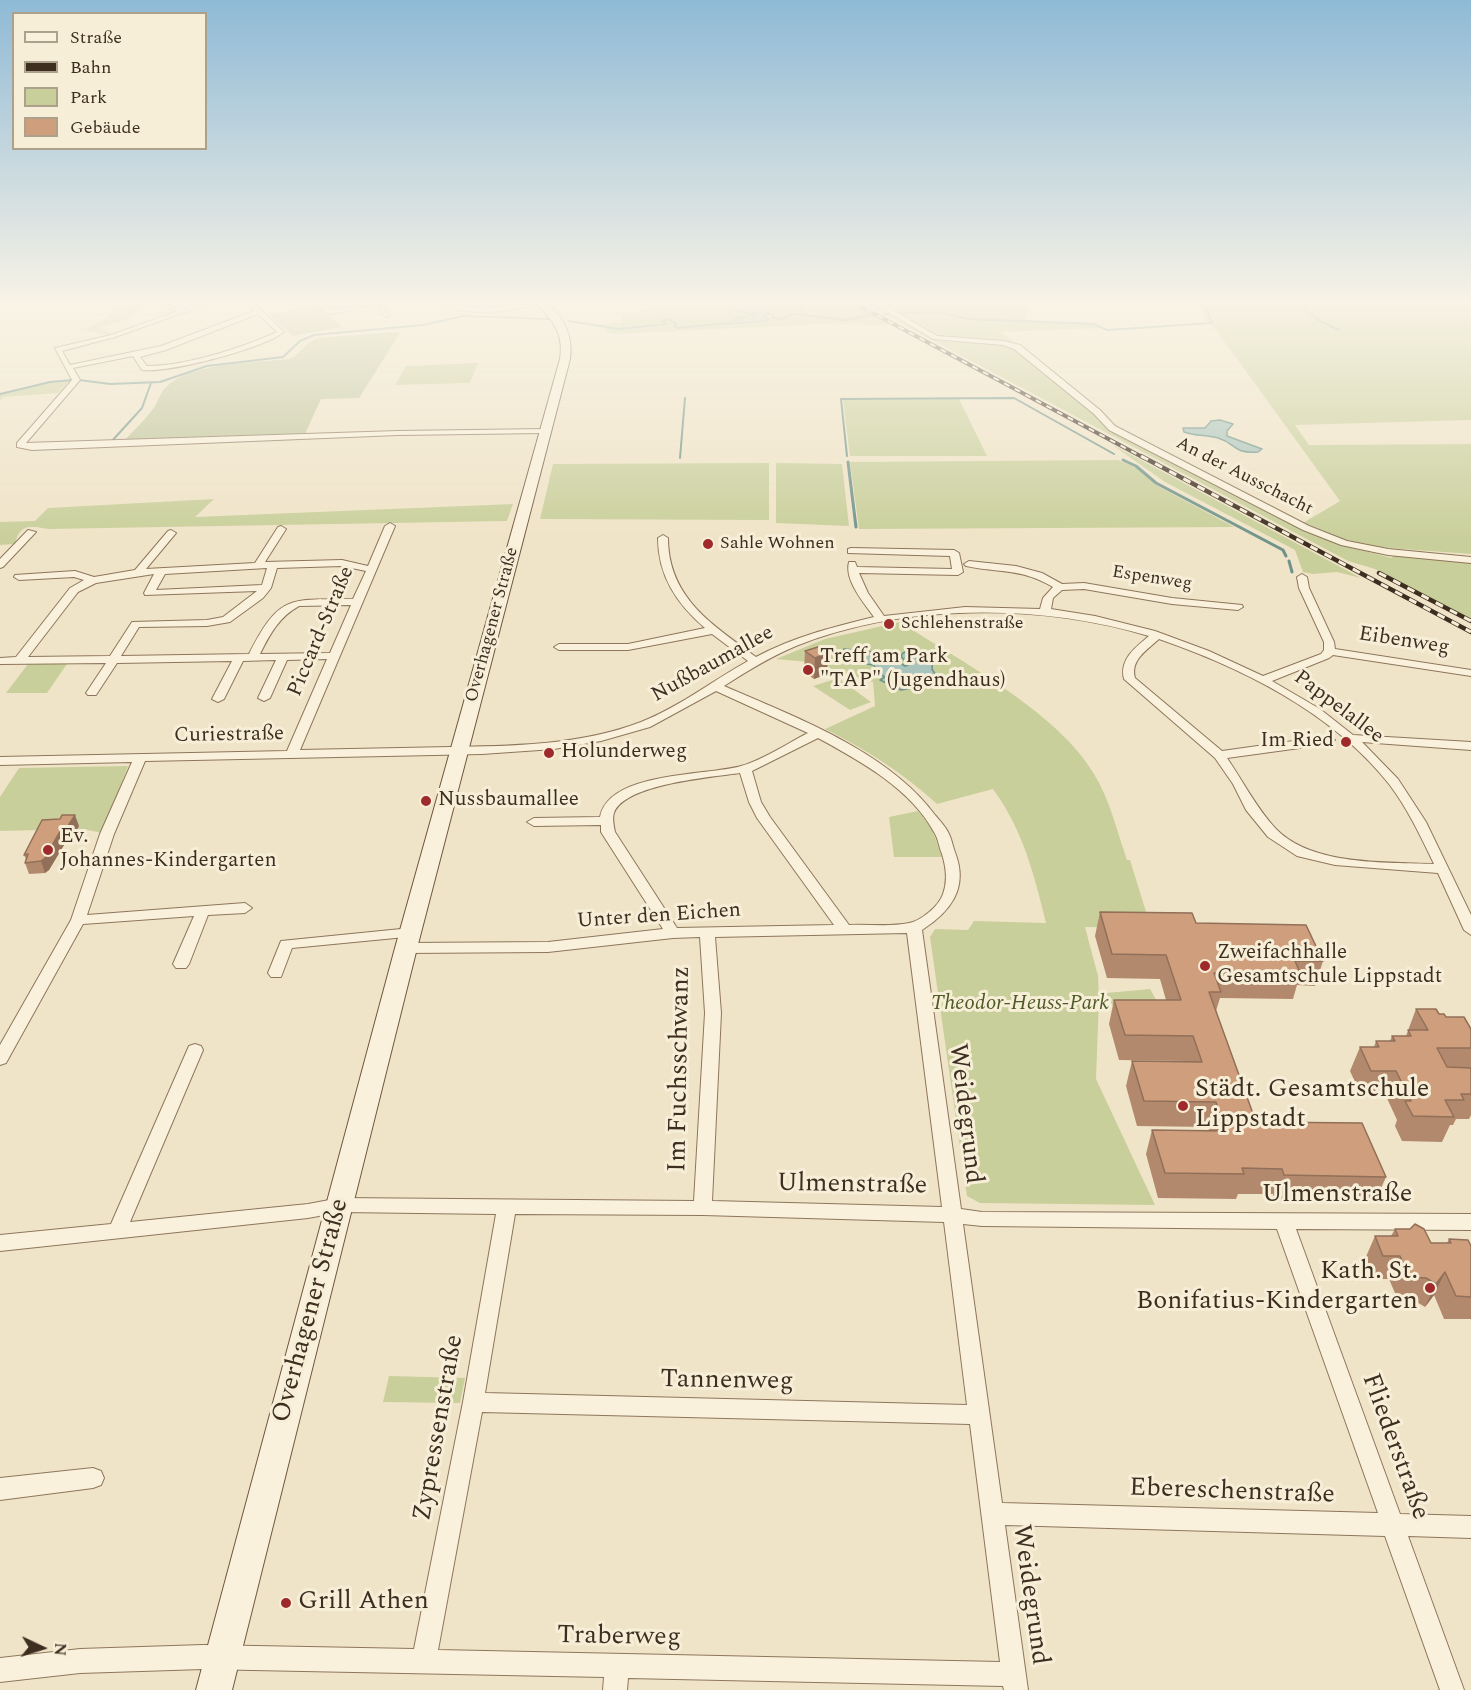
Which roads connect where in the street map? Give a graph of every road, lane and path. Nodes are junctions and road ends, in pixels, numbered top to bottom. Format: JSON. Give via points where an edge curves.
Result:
{"nodes":[{"id":1,"x":73,"y":383,"type":"edge"},
{"id":2,"x":558,"y":383,"type":"edge"},
{"id":3,"x":1061,"y":383,"type":"edge"},
{"id":4,"x":545,"y":431,"type":"junction"},
{"id":5,"x":390,"y":526,"type":"dead end"},
{"id":6,"x":281,"y":529,"type":"dead end"},
{"id":7,"x":31,"y":532,"type":"dead end"},
{"id":8,"x":171,"y":533,"type":"dead end"},
{"id":9,"x":663,"y":538,"type":"dead end"},
{"id":10,"x":1471,"y":560,"type":"edge"},
{"id":11,"x":969,"y":564,"type":"dead end"},
{"id":12,"x":0,"y":565,"type":"edge"},
{"id":13,"x":273,"y":566,"type":"junction"},
{"id":14,"x":257,"y":567,"type":"junction"},
{"id":15,"x":370,"y":569,"type":"junction"},
{"id":16,"x":852,"y":570,"type":"junction"},
{"id":17,"x":161,"y":571,"type":"junction"},
{"id":18,"x":138,"y":572,"type":"junction"},
{"id":19,"x":19,"y":577,"type":"dead end"},
{"id":20,"x":1302,"y":577,"type":"dead end"},
{"id":21,"x":93,"y":580,"type":"junction"},
{"id":22,"x":1060,"y":587,"type":"junction"},
{"id":23,"x":266,"y":588,"type":"junction"},
{"id":24,"x":357,"y":602,"type":"junction"},
{"id":25,"x":1238,"y":607,"type":"dead end"},
{"id":26,"x":1046,"y":614,"type":"junction"},
{"id":27,"x":881,"y":619,"type":"junction"},
{"id":28,"x":713,"y":630,"type":"junction"},
{"id":29,"x":1157,"y":635,"type":"junction"},
{"id":30,"x":559,"y":647,"type":"dead end"},
{"id":31,"x":1330,"y":651,"type":"junction"},
{"id":32,"x":253,"y":656,"type":"junction"},
{"id":33,"x":283,"y":656,"type":"junction"},
{"id":34,"x":333,"y":656,"type":"junction"},
{"id":35,"x":239,"y":657,"type":"junction"},
{"id":36,"x":115,"y":659,"type":"junction"},
{"id":37,"x":19,"y":660,"type":"junction"},
{"id":38,"x":0,"y":661,"type":"edge"},
{"id":39,"x":755,"y":661,"type":"junction"},
{"id":40,"x":1471,"y":673,"type":"edge"},
{"id":41,"x":1263,"y":680,"type":"junction"},
{"id":42,"x":717,"y":687,"type":"junction"},
{"id":43,"x":92,"y":693,"type":"dead end"},
{"id":44,"x":264,"y":698,"type":"dead end"},
{"id":45,"x":218,"y":699,"type":"dead end"},
{"id":46,"x":818,"y":733,"type":"junction"},
{"id":47,"x":1351,"y":738,"type":"junction"},
{"id":48,"x":1329,"y":740,"type":"dead end"},
{"id":49,"x":1471,"y":746,"type":"edge"},
{"id":50,"x":459,"y":751,"type":"junction"},
{"id":51,"x":291,"y":754,"type":"junction"},
{"id":52,"x":1219,"y":755,"type":"junction"},
{"id":53,"x":140,"y":758,"type":"junction"},
{"id":54,"x":0,"y":761,"type":"edge"},
{"id":55,"x":745,"y":769,"type":"junction"},
{"id":56,"x":604,"y":821,"type":"junction"},
{"id":57,"x":534,"y":822,"type":"dead end"},
{"id":58,"x":1442,"y":869,"type":"junction"},
{"id":59,"x":245,"y":908,"type":"dead end"},
{"id":60,"x":203,"y":911,"type":"junction"},
{"id":61,"x":78,"y":920,"type":"junction"},
{"id":62,"x":845,"y":928,"type":"junction"},
{"id":63,"x":914,"y":928,"type":"junction"},
{"id":64,"x":1471,"y":930,"type":"edge"},
{"id":65,"x":707,"y":932,"type":"junction"},
{"id":66,"x":674,"y":933,"type":"junction"},
{"id":67,"x":408,"y":940,"type":"junction"},
{"id":68,"x":181,"y":964,"type":"dead end"},
{"id":69,"x":276,"y":973,"type":"dead end"},
{"id":70,"x":195,"y":1050,"type":"dead end"},
{"id":71,"x":2,"y":1052,"type":"edge"},
{"id":72,"x":340,"y":1205,"type":"junction"},
{"id":73,"x":507,"y":1205,"type":"junction"},
{"id":74,"x":703,"y":1208,"type":"junction"},
{"id":75,"x":951,"y":1215,"type":"junction"},
{"id":76,"x":1284,"y":1222,"type":"junction"},
{"id":77,"x":1471,"y":1222,"type":"edge"},
{"id":78,"x":117,"y":1232,"type":"junction"},
{"id":79,"x":0,"y":1243,"type":"edge"},
{"id":80,"x":473,"y":1402,"type":"junction"},
{"id":81,"x":980,"y":1415,"type":"junction"},
{"id":82,"x":93,"y":1478,"type":"dead end"},
{"id":83,"x":0,"y":1490,"type":"edge"},
{"id":84,"x":992,"y":1514,"type":"junction"},
{"id":85,"x":1395,"y":1527,"type":"junction"},
{"id":86,"x":1471,"y":1527,"type":"edge"},
{"id":87,"x":222,"y":1658,"type":"junction"},
{"id":88,"x":424,"y":1661,"type":"junction"},
{"id":89,"x":0,"y":1670,"type":"edge"},
{"id":90,"x":616,"y":1678,"type":"edge"},
{"id":91,"x":1015,"y":1682,"type":"edge"},
{"id":92,"x":214,"y":1690,"type":"edge"},
{"id":93,"x":1452,"y":1690,"type":"edge"}],
"edges":[{"from":1,"to":4,"type":"street","via":[[21,446]]},
{"from":2,"to":4,"type":"main road","name":"Overhagener Straße"},
{"from":3,"to":10,"type":"street","name":"An der Ausschacht","via":[[1112,428],[1306,528],[1344,543],[1388,552]]},
{"from":4,"to":50,"type":"main road","name":"Overhagener Straße"},
{"from":5,"to":15,"type":"street","name":"Piccard-Straße"},
{"from":6,"to":14,"type":"street"},
{"from":7,"to":12,"type":"street"},
{"from":8,"to":18,"type":"street"},
{"from":9,"to":28,"type":"street","via":[[670,579]]},
{"from":11,"to":22,"type":"street","name":"Espenweg","via":[[1023,569]]},
{"from":13,"to":14,"type":"street"},
{"from":13,"to":15,"type":"street","via":[[342,563]]},
{"from":13,"to":23,"type":"street"},
{"from":14,"to":17,"type":"street"},
{"from":15,"to":24,"type":"street","name":"Piccard-Straße"},
{"from":16,"to":16,"type":"street","via":[[851,547],[954,553],[958,572]]},
{"from":16,"to":27,"type":"street"},
{"from":17,"to":18,"type":"street"},
{"from":17,"to":23,"type":"street","via":[[148,593]]},
{"from":18,"to":21,"type":"street"},
{"from":19,"to":21,"type":"street","via":[[75,574]]},
{"from":20,"to":31,"type":"street","name":"Eibenweg"},
{"from":21,"to":37,"type":"street","via":[[74,590]]},
{"from":22,"to":25,"type":"street","name":"Espenweg","via":[[1084,586]]},
{"from":22,"to":26,"type":"street","via":[[1048,594]]},
{"from":23,"to":36,"type":"street","via":[[226,620],[136,624]]},
{"from":24,"to":32,"type":"street","via":[[297,603],[288,607],[269,626]]},
{"from":24,"to":34,"type":"street","name":"Piccard-Straße"},
{"from":26,"to":27,"type":"street","name":"Nußbaumallee","via":[[950,611]]},
{"from":26,"to":29,"type":"street","name":"Nußbaumallee"},
{"from":27,"to":39,"type":"street","name":"Nußbaumallee","via":[[804,639]]},
{"from":28,"to":30,"type":"street","via":[[628,647]]},
{"from":28,"to":39,"type":"street"},
{"from":29,"to":41,"type":"street","name":"Nußbaumallee"},
{"from":29,"to":52,"type":"street","via":[[1129,662],[1130,679]]},
{"from":31,"to":40,"type":"street","name":"Eibenweg"},
{"from":31,"to":41,"type":"street","name":"Eibenweg"},
{"from":32,"to":33,"type":"street"},
{"from":32,"to":35,"type":"street"},
{"from":33,"to":34,"type":"street"},
{"from":33,"to":44,"type":"street"},
{"from":34,"to":51,"type":"street","name":"Piccard-Straße"},
{"from":35,"to":36,"type":"street"},
{"from":35,"to":45,"type":"street"},
{"from":36,"to":37,"type":"street"},
{"from":36,"to":43,"type":"street"},
{"from":37,"to":38,"type":"street"},
{"from":39,"to":42,"type":"street","name":"Nußbaumallee"},
{"from":41,"to":47,"type":"street","name":"Pappelallee"},
{"from":42,"to":46,"type":"street"},
{"from":42,"to":50,"type":"street","name":"Nußbaumallee","via":[[665,716],[608,736],[548,747]]},
{"from":46,"to":55,"type":"street"},
{"from":46,"to":63,"type":"street","via":[[892,778],[923,805],[942,832],[951,856],[953,890],[934,916]]},
{"from":47,"to":49,"type":"street"},
{"from":47,"to":58,"type":"street","name":"Pappelallee","via":[[1378,764],[1414,811]]},
{"from":48,"to":52,"type":"street"},
{"from":50,"to":51,"type":"street","name":"Curiestraße"},
{"from":50,"to":67,"type":"main road","name":"Overhagener Straße"},
{"from":51,"to":53,"type":"street","name":"Curiestraße"},
{"from":52,"to":58,"type":"street","via":[[1273,834],[1302,853],[1372,866]]},
{"from":53,"to":54,"type":"street","name":"Curiestraße"},
{"from":53,"to":61,"type":"street","via":[[107,834]]},
{"from":55,"to":56,"type":"street","via":[[648,785],[610,805]]},
{"from":55,"to":62,"type":"street","via":[[764,818]]},
{"from":56,"to":57,"type":"street"},
{"from":56,"to":66,"type":"street"},
{"from":58,"to":64,"type":"street","name":"Pappelallee"},
{"from":59,"to":60,"type":"street"},
{"from":60,"to":61,"type":"street"},
{"from":60,"to":68,"type":"street"},
{"from":61,"to":71,"type":"street"},
{"from":62,"to":63,"type":"street","name":"Unter den Eichen"},
{"from":62,"to":65,"type":"street","name":"Unter den Eichen"},
{"from":63,"to":75,"type":"street","name":"Weidegrund"},
{"from":65,"to":66,"type":"street","name":"Unter den Eichen"},
{"from":65,"to":74,"type":"street","name":"Im Fuchsschwanz","via":[[713,1013]]},
{"from":66,"to":67,"type":"street","name":"Unter den Eichen","via":[[548,947]]},
{"from":67,"to":69,"type":"street","via":[[286,944]]},
{"from":67,"to":72,"type":"main road","name":"Overhagener Straße"},
{"from":70,"to":78,"type":"street"},
{"from":72,"to":73,"type":"street","name":"Ulmenstraße"},
{"from":72,"to":78,"type":"street","name":"Ulmenstraße"},
{"from":72,"to":87,"type":"main road","name":"Overhagener Straße"},
{"from":73,"to":74,"type":"street","name":"Ulmenstraße"},
{"from":73,"to":80,"type":"street","name":"Zypressenstraße"},
{"from":74,"to":75,"type":"street","name":"Ulmenstraße"},
{"from":75,"to":76,"type":"street","name":"Ulmenstraße","via":[[982,1219]]},
{"from":75,"to":81,"type":"street","name":"Weidegrund"},
{"from":76,"to":77,"type":"street","name":"Ulmenstraße"},
{"from":76,"to":85,"type":"street","name":"Fliederstraße"},
{"from":78,"to":79,"type":"street","name":"Ulmenstraße"},
{"from":80,"to":81,"type":"street","name":"Tannenweg"},
{"from":80,"to":88,"type":"street","name":"Zypressenstraße"},
{"from":81,"to":84,"type":"street","name":"Weidegrund"},
{"from":82,"to":83,"type":"street"},
{"from":84,"to":85,"type":"street","name":"Ebereschenstraße"},
{"from":84,"to":91,"type":"street","name":"Weidegrund"},
{"from":85,"to":86,"type":"street","name":"Ebereschenstraße"},
{"from":85,"to":93,"type":"street","name":"Fliederstraße"},
{"from":87,"to":88,"type":"street","name":"Traberweg"},
{"from":87,"to":89,"type":"street","name":"Traberweg","via":[[80,1661]]},
{"from":87,"to":92,"type":"main road","name":"Overhagener Straße"},
{"from":88,"to":90,"type":"street","name":"Traberweg"},
{"from":90,"to":91,"type":"street","name":"Traberweg"}]}
